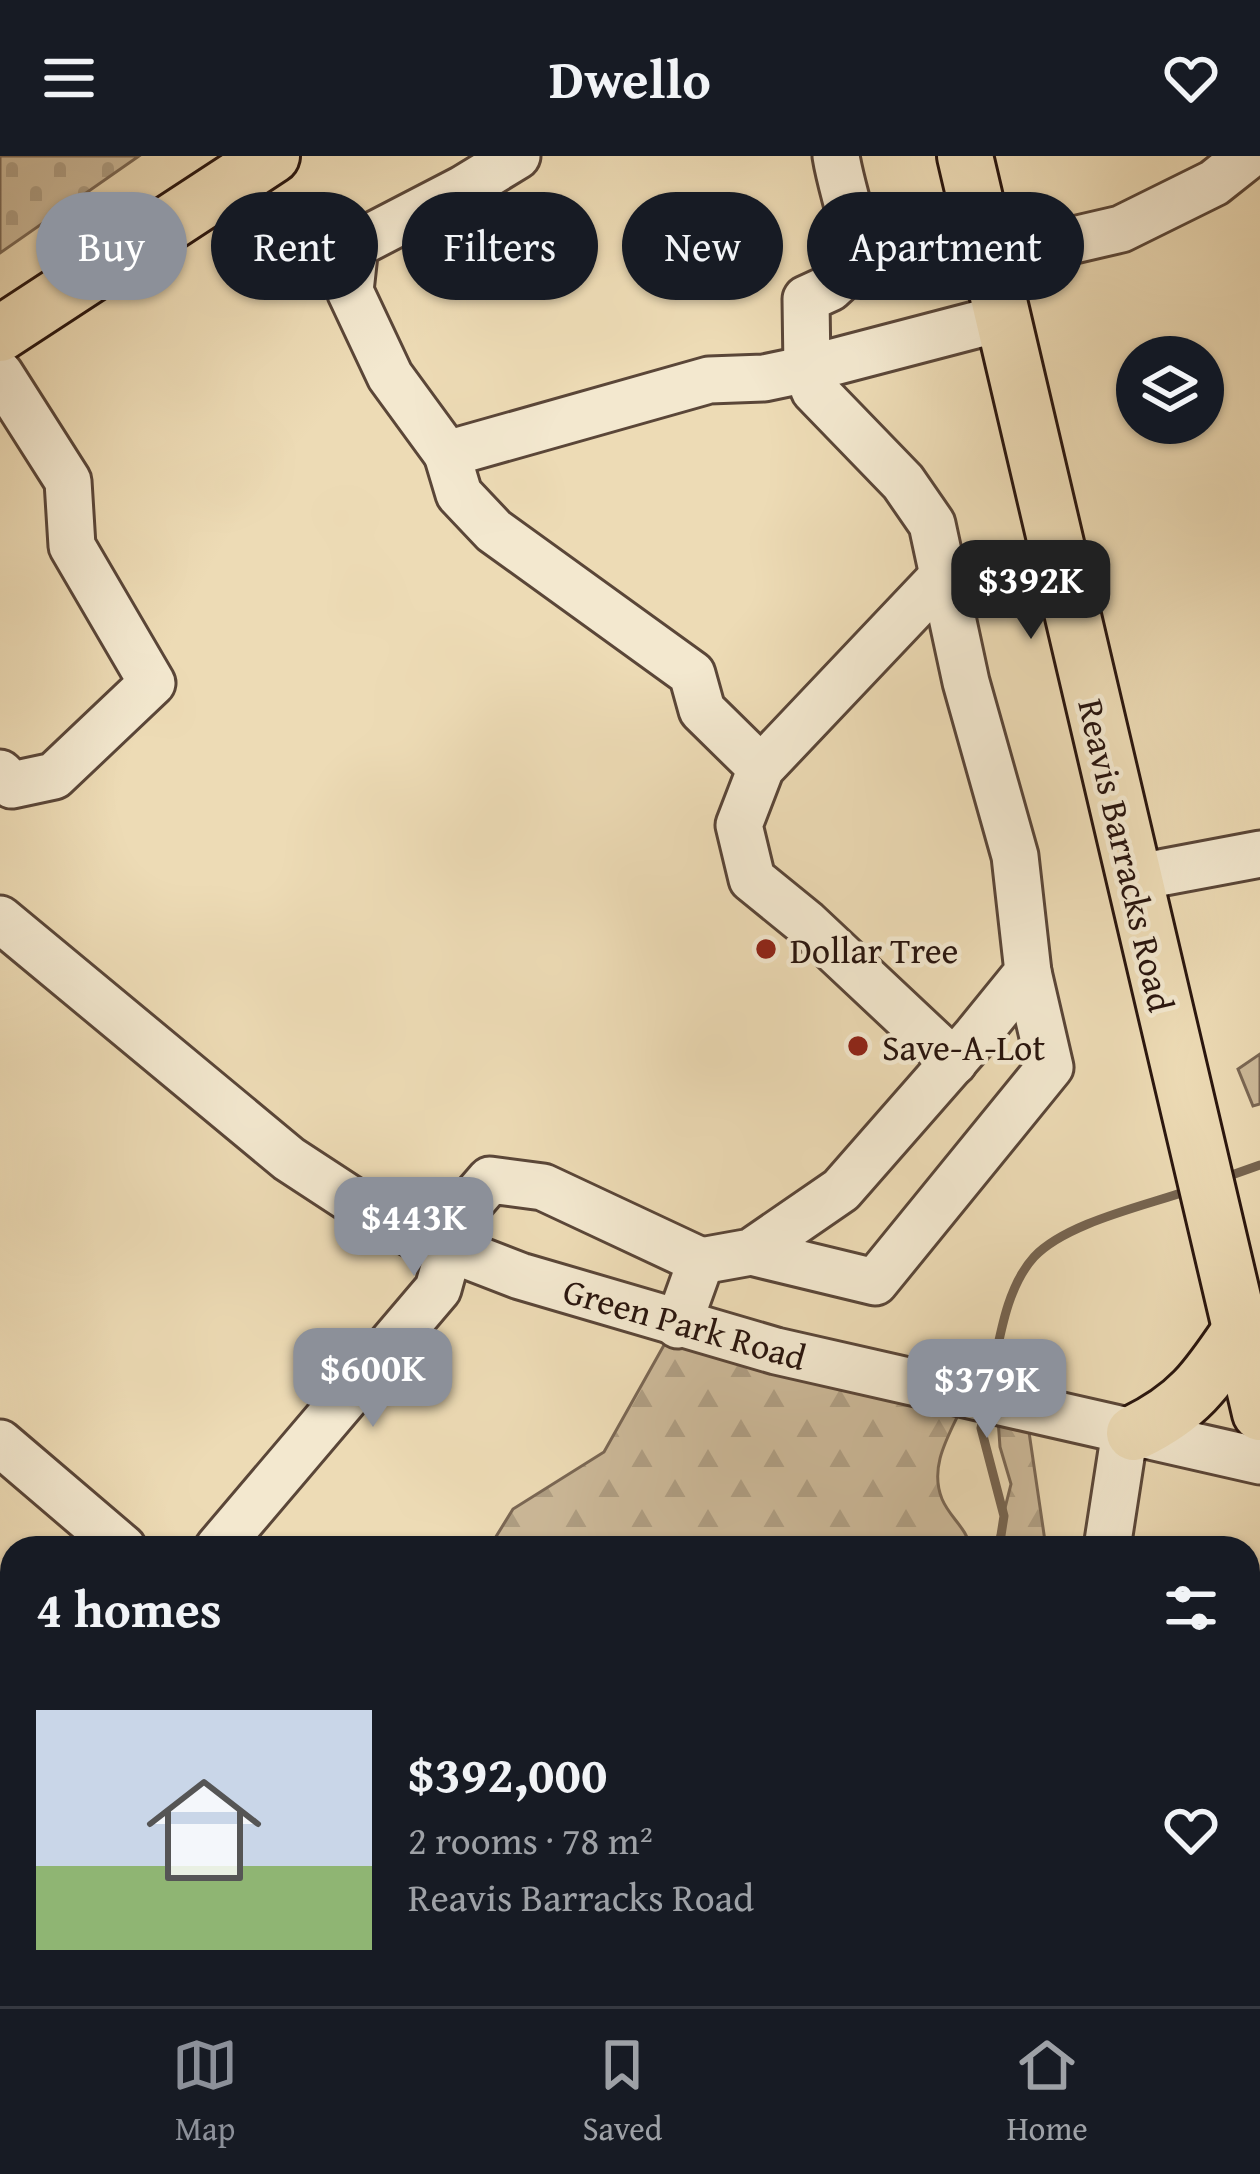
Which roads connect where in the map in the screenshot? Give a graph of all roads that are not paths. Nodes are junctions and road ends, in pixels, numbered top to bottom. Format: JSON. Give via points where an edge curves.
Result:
{"nodes":[{"id":1,"x":272,"y":156,"type":"edge"},
{"id":2,"x":836,"y":156,"type":"edge"},
{"id":3,"x":965,"y":156,"type":"edge"},
{"id":4,"x":1248,"y":156,"type":"edge"},
{"id":5,"x":494,"y":162,"type":"edge"},
{"id":6,"x":973,"y":192,"type":"edge"},
{"id":7,"x":1084,"y":238,"type":"edge"},
{"id":8,"x":998,"y":300,"type":"edge"},
{"id":9,"x":1002,"y":318,"type":"junction"},
{"id":10,"x":0,"y":334,"type":"edge"},
{"id":11,"x":807,"y":369,"type":"junction"},
{"id":12,"x":0,"y":374,"type":"edge"},
{"id":13,"x":447,"y":454,"type":"junction"},
{"id":14,"x":943,"y":576,"type":"junction"},
{"id":15,"x":761,"y":768,"type":"junction"},
{"id":16,"x":0,"y":773,"type":"edge"},
{"id":17,"x":1260,"y":854,"type":"edge"},
{"id":18,"x":1133,"y":878,"type":"junction"},
{"id":19,"x":0,"y":919,"type":"edge"},
{"id":20,"x":1028,"y":972,"type":"junction"},
{"id":21,"x":954,"y":1062,"type":"junction"},
{"id":22,"x":451,"y":1251,"type":"junction"},
{"id":23,"x":752,"y":1252,"type":"junction"},
{"id":24,"x":701,"y":1261,"type":"junction"},
{"id":25,"x":1236,"y":1322,"type":"junction"},
{"id":26,"x":678,"y":1325,"type":"junction"},
{"id":27,"x":1260,"y":1413,"type":"edge"},
{"id":28,"x":1129,"y":1432,"type":"junction"},
{"id":29,"x":0,"y":1443,"type":"edge"},
{"id":30,"x":1260,"y":1461,"type":"edge"},
{"id":31,"x":109,"y":1536,"type":"edge"},
{"id":32,"x":228,"y":1536,"type":"edge"},
{"id":33,"x":1109,"y":1536,"type":"edge"}],
"edges":[{"from":1,"to":10,"type":"main road"},
{"from":2,"to":11,"type":"street","via":[[857,263],[806,299]]},
{"from":3,"to":6,"type":"main road","name":"Reavis Barracks Road"},
{"from":4,"to":7,"type":"street","via":[[1214,183],[1121,229]]},
{"from":5,"to":13,"type":"street","via":[[355,245],[350,291],[390,376]]},
{"from":8,"to":9,"type":"main road","name":"Reavis Barracks Road"},
{"from":9,"to":11,"type":"street"},
{"from":9,"to":18,"type":"main road","name":"Reavis Barracks Road"},
{"from":11,"to":13,"type":"street","via":[[709,380]]},
{"from":11,"to":14,"type":"street","via":[[814,390],[932,524]]},
{"from":12,"to":16,"type":"street","via":[[68,481],[72,546],[152,683],[54,776],[12,785]]},
{"from":13,"to":15,"type":"street","via":[[459,494],[494,531],[692,674],[702,710]]},
{"from":14,"to":15,"type":"street"},
{"from":14,"to":20,"type":"street","via":[[1015,856]]},
{"from":15,"to":21,"type":"street","via":[[739,825],[752,879]]},
{"from":17,"to":18,"type":"street"},
{"from":18,"to":25,"type":"main road","name":"Reavis Barracks Road"},
{"from":19,"to":22,"type":"street","name":"Green Park Road","via":[[289,1159],[370,1212]]},
{"from":20,"to":21,"type":"street"},
{"from":20,"to":23,"type":"street","via":[[1050,1067],[875,1282]]},
{"from":21,"to":23,"type":"street","via":[[841,1190]]},
{"from":22,"to":24,"type":"street","via":[[458,1217],[490,1180],[543,1187]]},
{"from":22,"to":26,"type":"street","name":"Green Park Road"},
{"from":22,"to":32,"type":"street","via":[[438,1289]]},
{"from":23,"to":24,"type":"street"},
{"from":24,"to":26,"type":"street"},
{"from":25,"to":27,"type":"main road","name":"Reavis Barracks Road"},
{"from":25,"to":28,"type":"main road","via":[[1197,1393]]},
{"from":26,"to":28,"type":"street","name":"Green Park Road"},
{"from":28,"to":30,"type":"street","name":"Green Park Road"},
{"from":28,"to":33,"type":"street"},
{"from":29,"to":31,"type":"street"}]}
